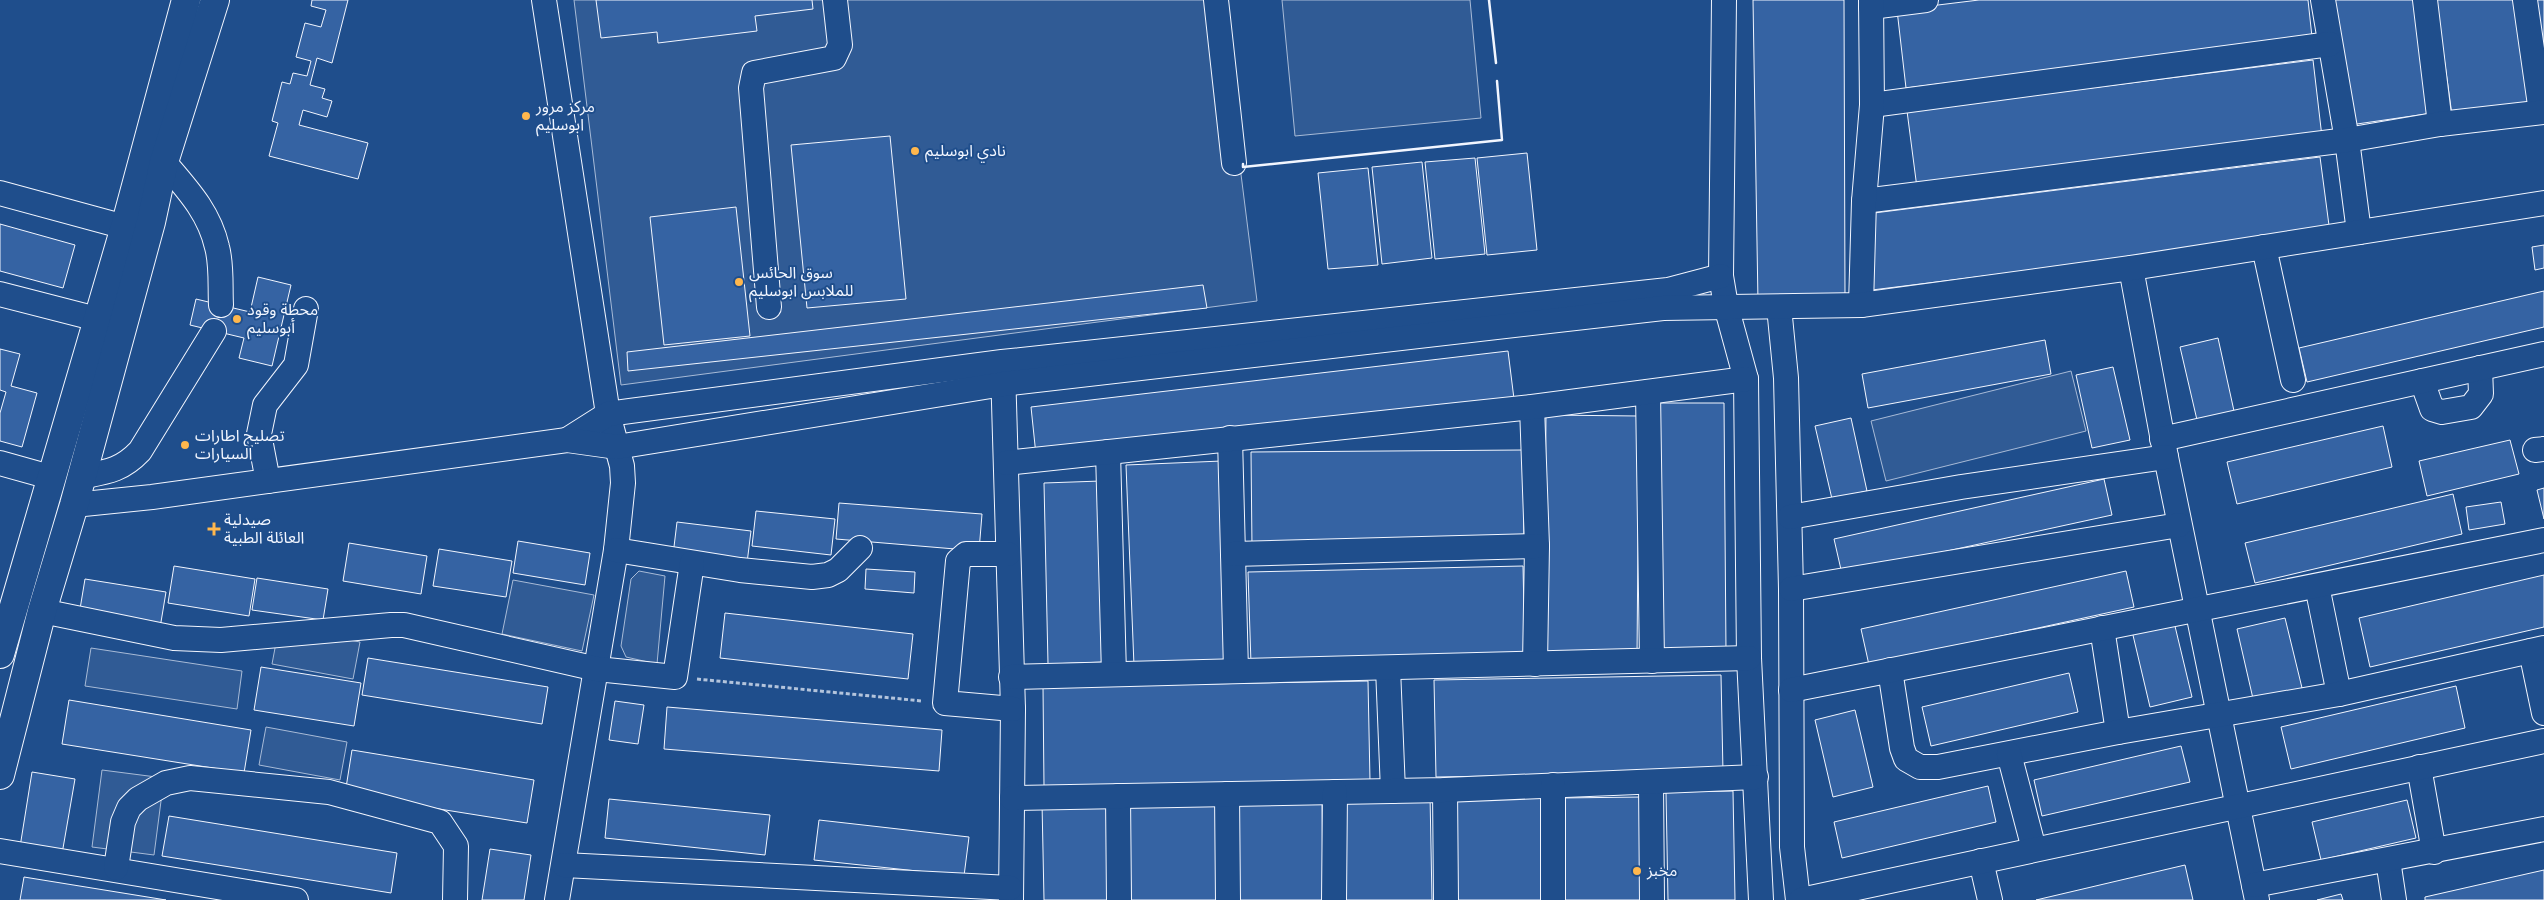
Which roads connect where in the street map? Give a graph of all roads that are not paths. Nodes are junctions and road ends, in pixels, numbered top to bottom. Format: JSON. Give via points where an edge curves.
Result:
{"nodes":[{"id":1,"x":186,"y":0,"type":"edge"},
{"id":2,"x":215,"y":0,"type":"edge"},
{"id":3,"x":544,"y":0,"type":"edge"},
{"id":4,"x":836,"y":0,"type":"edge"},
{"id":5,"x":1216,"y":0,"type":"edge"},
{"id":6,"x":1724,"y":0,"type":"edge"},
{"id":7,"x":1926,"y":0,"type":"edge"},
{"id":8,"x":2323,"y":0,"type":"edge"},
{"id":9,"x":2425,"y":0,"type":"edge"},
{"id":10,"x":2525,"y":0,"type":"edge"},
{"id":11,"x":1871,"y":4,"type":"edge"},
{"id":12,"x":2330,"y":44,"type":"junction"},
{"id":13,"x":1872,"y":105,"type":"junction"},
{"id":14,"x":2542,"y":112,"type":"edge"},
{"id":15,"x":2440,"y":124,"type":"junction"},
{"id":16,"x":2347,"y":140,"type":"junction"},
{"id":17,"x":164,"y":162,"type":"junction"},
{"id":18,"x":1234,"y":163,"type":"dead end"},
{"id":19,"x":0,"y":194,"type":"edge"},
{"id":20,"x":1864,"y":201,"type":"junction"},
{"id":21,"x":2544,"y":204,"type":"edge"},
{"id":22,"x":125,"y":227,"type":"junction"},
{"id":23,"x":2359,"y":232,"type":"junction"},
{"id":24,"x":2264,"y":247,"type":"junction"},
{"id":25,"x":2131,"y":268,"type":"junction"},
{"id":26,"x":1721,"y":276,"type":"junction"},
{"id":27,"x":0,"y":294,"type":"edge"},
{"id":28,"x":1861,"y":304,"type":"junction"},
{"id":29,"x":220,"y":305,"type":"dead end"},
{"id":30,"x":1726,"y":306,"type":"junction"},
{"id":31,"x":769,"y":307,"type":"dead end"},
{"id":32,"x":1779,"y":307,"type":"junction"},
{"id":33,"x":306,"y":309,"type":"dead end"},
{"id":34,"x":97,"y":319,"type":"junction"},
{"id":35,"x":214,"y":331,"type":"dead end"},
{"id":36,"x":2544,"y":354,"type":"edge"},
{"id":37,"x":2480,"y":368,"type":"junction"},
{"id":38,"x":1003,"y":373,"type":"junction"},
{"id":39,"x":1746,"y":379,"type":"junction"},
{"id":40,"x":2293,"y":380,"type":"dead end"},
{"id":41,"x":2422,"y":381,"type":"junction"},
{"id":42,"x":1648,"y":392,"type":"junction"},
{"id":43,"x":1532,"y":407,"type":"junction"},
{"id":44,"x":608,"y":414,"type":"junction"},
{"id":45,"x":1230,"y":438,"type":"junction"},
{"id":46,"x":567,"y":440,"type":"junction"},
{"id":47,"x":617,"y":447,"type":"junction"},
{"id":48,"x":2164,"y":448,"type":"junction"},
{"id":49,"x":1108,"y":452,"type":"junction"},
{"id":50,"x":0,"y":462,"type":"edge"},
{"id":51,"x":1006,"y":463,"type":"junction"},
{"id":52,"x":50,"y":477,"type":"junction"},
{"id":53,"x":80,"y":477,"type":"junction"},
{"id":54,"x":268,"y":481,"type":"junction"},
{"id":55,"x":74,"y":505,"type":"junction"},
{"id":56,"x":1790,"y":517,"type":"junction"},
{"id":57,"x":2180,"y":524,"type":"junction"},
{"id":58,"x":2544,"y":540,"type":"edge"},
{"id":59,"x":1538,"y":546,"type":"junction"},
{"id":60,"x":860,"y":548,"type":"dead end"},
{"id":61,"x":616,"y":550,"type":"junction"},
{"id":62,"x":1008,"y":554,"type":"junction"},
{"id":63,"x":1233,"y":554,"type":"junction"},
{"id":64,"x":692,"y":563,"type":"junction"},
{"id":65,"x":2317,"y":586,"type":"junction"},
{"id":66,"x":1791,"y":589,"type":"junction"},
{"id":67,"x":2197,"y":609,"type":"junction"},
{"id":68,"x":42,"y":611,"type":"junction"},
{"id":69,"x":2102,"y":628,"type":"junction"},
{"id":70,"x":2537,"y":650,"type":"edge"},
{"id":71,"x":0,"y":654,"type":"edge"},
{"id":72,"x":1749,"y":658,"type":"junction"},
{"id":73,"x":1652,"y":661,"type":"junction"},
{"id":74,"x":1535,"y":664,"type":"junction"},
{"id":75,"x":1388,"y":668,"type":"junction"},
{"id":76,"x":598,"y":669,"type":"junction"},
{"id":77,"x":1890,"y":670,"type":"junction"},
{"id":78,"x":1236,"y":671,"type":"junction"},
{"id":79,"x":1114,"y":674,"type":"junction"},
{"id":80,"x":1012,"y":677,"type":"junction"},
{"id":81,"x":1791,"y":690,"type":"junction"},
{"id":82,"x":2339,"y":694,"type":"junction"},
{"id":83,"x":1013,"y":709,"type":"junction"},
{"id":84,"x":2544,"y":714,"type":"edge"},
{"id":85,"x":2219,"y":716,"type":"junction"},
{"id":86,"x":2118,"y":732,"type":"junction"},
{"id":87,"x":2544,"y":741,"type":"edge"},
{"id":88,"x":2009,"y":754,"type":"junction"},
{"id":89,"x":2419,"y":767,"type":"junction"},
{"id":90,"x":0,"y":775,"type":"edge"},
{"id":91,"x":1756,"y":777,"type":"junction"},
{"id":92,"x":1651,"y":782,"type":"junction"},
{"id":93,"x":1553,"y":786,"type":"junction"},
{"id":94,"x":1445,"y":790,"type":"junction"},
{"id":95,"x":1393,"y":791,"type":"junction"},
{"id":96,"x":1334,"y":792,"type":"junction"},
{"id":97,"x":1226,"y":794,"type":"junction"},
{"id":98,"x":1118,"y":796,"type":"junction"},
{"id":99,"x":1012,"y":798,"type":"junction"},
{"id":100,"x":2236,"y":805,"type":"junction"},
{"id":101,"x":2544,"y":829,"type":"edge"},
{"id":102,"x":2034,"y":849,"type":"junction"},
{"id":103,"x":0,"y":851,"type":"edge"},
{"id":104,"x":2434,"y":852,"type":"junction"},
{"id":105,"x":2388,"y":860,"type":"junction"},
{"id":106,"x":1981,"y":861,"type":"junction"},
{"id":107,"x":564,"y":865,"type":"junction"},
{"id":108,"x":116,"y":868,"type":"junction"},
{"id":109,"x":2256,"y":893,"type":"edge"},
{"id":110,"x":1011,"y":894,"type":"edge"},
{"id":111,"x":296,"y":900,"type":"edge"},
{"id":112,"x":455,"y":900,"type":"edge"},
{"id":113,"x":557,"y":900,"type":"edge"},
{"id":114,"x":1119,"y":900,"type":"edge"},
{"id":115,"x":1228,"y":900,"type":"edge"},
{"id":116,"x":1334,"y":900,"type":"edge"},
{"id":117,"x":1446,"y":900,"type":"edge"},
{"id":118,"x":1553,"y":900,"type":"edge"},
{"id":119,"x":1652,"y":900,"type":"edge"},
{"id":120,"x":1761,"y":900,"type":"edge"},
{"id":121,"x":1800,"y":900,"type":"edge"},
{"id":122,"x":1990,"y":900,"type":"edge"},
{"id":123,"x":2394,"y":900,"type":"edge"}],
"edges":[{"from":1,"to":22,"type":"main road"},
{"from":2,"to":17,"type":"main road"},
{"from":3,"to":44,"type":"street"},
{"from":4,"to":31,"type":"street","via":[[840,45],[834,58],[754,73],[752,80]]},
{"from":5,"to":18,"type":"street"},
{"from":6,"to":26,"type":"street"},
{"from":7,"to":11,"type":"street"},
{"from":8,"to":12,"type":"street"},
{"from":9,"to":15,"type":"street"},
{"from":10,"to":14,"type":"street"},
{"from":11,"to":13,"type":"street"},
{"from":12,"to":13,"type":"street"},
{"from":12,"to":16,"type":"street"},
{"from":13,"to":20,"type":"street"},
{"from":14,"to":15,"type":"street"},
{"from":15,"to":16,"type":"street"},
{"from":16,"to":20,"type":"street"},
{"from":16,"to":23,"type":"street"},
{"from":17,"to":29,"type":"street","via":[[196,199],[210,223],[218,249]]},
{"from":17,"to":53,"type":"main road","via":[[151,222]]},
{"from":19,"to":22,"type":"street"},
{"from":20,"to":28,"type":"street"},
{"from":21,"to":23,"type":"street"},
{"from":22,"to":34,"type":"main road"},
{"from":23,"to":24,"type":"street"},
{"from":24,"to":25,"type":"street"},
{"from":24,"to":40,"type":"street"},
{"from":25,"to":28,"type":"street"},
{"from":25,"to":48,"type":"street"},
{"from":26,"to":30,"type":"street"},
{"from":26,"to":38,"type":"street","via":[[1668,290]]},
{"from":27,"to":34,"type":"street"},
{"from":28,"to":32,"type":"street"},
{"from":30,"to":32,"type":"street"},
{"from":30,"to":38,"type":"street","via":[[1663,308]]},
{"from":30,"to":39,"type":"street"},
{"from":32,"to":56,"type":"street","via":[[1786,378]]},
{"from":33,"to":54,"type":"street","via":[[296,365],[264,405],[259,434]]},
{"from":34,"to":52,"type":"main road"},
{"from":35,"to":53,"type":"street","via":[[130,462],[117,469]]},
{"from":36,"to":37,"type":"street"},
{"from":37,"to":41,"type":"street"},
{"from":37,"to":41,"type":"street","via":[[2482,394],[2472,407],[2442,412],[2432,410]]},
{"from":38,"to":44,"type":"street"},
{"from":38,"to":47,"type":"street"},
{"from":38,"to":51,"type":"street"},
{"from":39,"to":42,"type":"street"},
{"from":39,"to":72,"type":"street"},
{"from":41,"to":48,"type":"street"},
{"from":42,"to":43,"type":"street"},
{"from":42,"to":73,"type":"street"},
{"from":43,"to":45,"type":"street"},
{"from":43,"to":59,"type":"street"},
{"from":44,"to":46,"type":"street"},
{"from":44,"to":47,"type":"street"},
{"from":45,"to":49,"type":"street"},
{"from":45,"to":63,"type":"street"},
{"from":46,"to":47,"type":"street"},
{"from":46,"to":54,"type":"street"},
{"from":47,"to":61,"type":"street","via":[[623,483]]},
{"from":48,"to":56,"type":"street"},
{"from":48,"to":57,"type":"street"},
{"from":49,"to":51,"type":"street"},
{"from":49,"to":79,"type":"street"},
{"from":50,"to":52,"type":"street"},
{"from":51,"to":62,"type":"street"},
{"from":52,"to":71,"type":"main road"},
{"from":53,"to":55,"type":"main road"},
{"from":54,"to":55,"type":"street"},
{"from":55,"to":68,"type":"main road"},
{"from":56,"to":66,"type":"street"},
{"from":57,"to":66,"type":"street"},
{"from":57,"to":67,"type":"street"},
{"from":58,"to":65,"type":"street"},
{"from":59,"to":63,"type":"street"},
{"from":59,"to":74,"type":"street"},
{"from":60,"to":64,"type":"street","via":[[838,570],[812,577]]},
{"from":61,"to":64,"type":"street"},
{"from":61,"to":76,"type":"street"},
{"from":62,"to":80,"type":"street"},
{"from":62,"to":83,"type":"street","via":[[966,554],[958,561],[945,703]]},
{"from":63,"to":78,"type":"street"},
{"from":64,"to":76,"type":"street","via":[[675,676]]},
{"from":65,"to":67,"type":"street"},
{"from":65,"to":82,"type":"street"},
{"from":66,"to":81,"type":"street"},
{"from":67,"to":69,"type":"street"},
{"from":67,"to":85,"type":"street"},
{"from":68,"to":76,"type":"street","via":[[174,638],[221,640],[404,626]]},
{"from":68,"to":90,"type":"main road"},
{"from":69,"to":77,"type":"street"},
{"from":69,"to":86,"type":"street"},
{"from":70,"to":82,"type":"street"},
{"from":70,"to":84,"type":"street"},
{"from":72,"to":73,"type":"street"},
{"from":72,"to":91,"type":"street"},
{"from":73,"to":74,"type":"street"},
{"from":74,"to":75,"type":"street"},
{"from":75,"to":78,"type":"street"},
{"from":75,"to":95,"type":"street"},
{"from":76,"to":107,"type":"street"},
{"from":77,"to":81,"type":"street"},
{"from":77,"to":88,"type":"street","via":[[1906,759],[1920,767],[1938,768]]},
{"from":78,"to":79,"type":"street"},
{"from":79,"to":80,"type":"street"},
{"from":80,"to":83,"type":"street"},
{"from":81,"to":121,"type":"street","via":[[1792,847]]},
{"from":82,"to":85,"type":"street"},
{"from":83,"to":99,"type":"street"},
{"from":85,"to":86,"type":"street"},
{"from":85,"to":100,"type":"street"},
{"from":86,"to":88,"type":"street"},
{"from":87,"to":89,"type":"street"},
{"from":88,"to":102,"type":"street"},
{"from":89,"to":100,"type":"street"},
{"from":89,"to":104,"type":"street"},
{"from":91,"to":92,"type":"street"},
{"from":91,"to":120,"type":"street"},
{"from":92,"to":93,"type":"street"},
{"from":92,"to":119,"type":"street"},
{"from":93,"to":94,"type":"street"},
{"from":93,"to":118,"type":"street"},
{"from":94,"to":95,"type":"street"},
{"from":94,"to":117,"type":"street"},
{"from":95,"to":96,"type":"street"},
{"from":96,"to":97,"type":"street"},
{"from":96,"to":116,"type":"street"},
{"from":97,"to":98,"type":"street"},
{"from":97,"to":115,"type":"street"},
{"from":98,"to":99,"type":"street"},
{"from":98,"to":114,"type":"street"},
{"from":99,"to":110,"type":"street"},
{"from":100,"to":102,"type":"street"},
{"from":100,"to":109,"type":"street"},
{"from":101,"to":104,"type":"street"},
{"from":102,"to":106,"type":"street"},
{"from":103,"to":108,"type":"street"},
{"from":104,"to":105,"type":"street"},
{"from":105,"to":109,"type":"street"},
{"from":105,"to":123,"type":"street"},
{"from":106,"to":121,"type":"street"},
{"from":106,"to":122,"type":"street"},
{"from":107,"to":110,"type":"street"},
{"from":107,"to":113,"type":"street"},
{"from":108,"to":111,"type":"street"},
{"from":108,"to":112,"type":"street","via":[[123,822],[129,808],[166,783],[190,778],[329,792],[440,822],[456,846]]}]}
